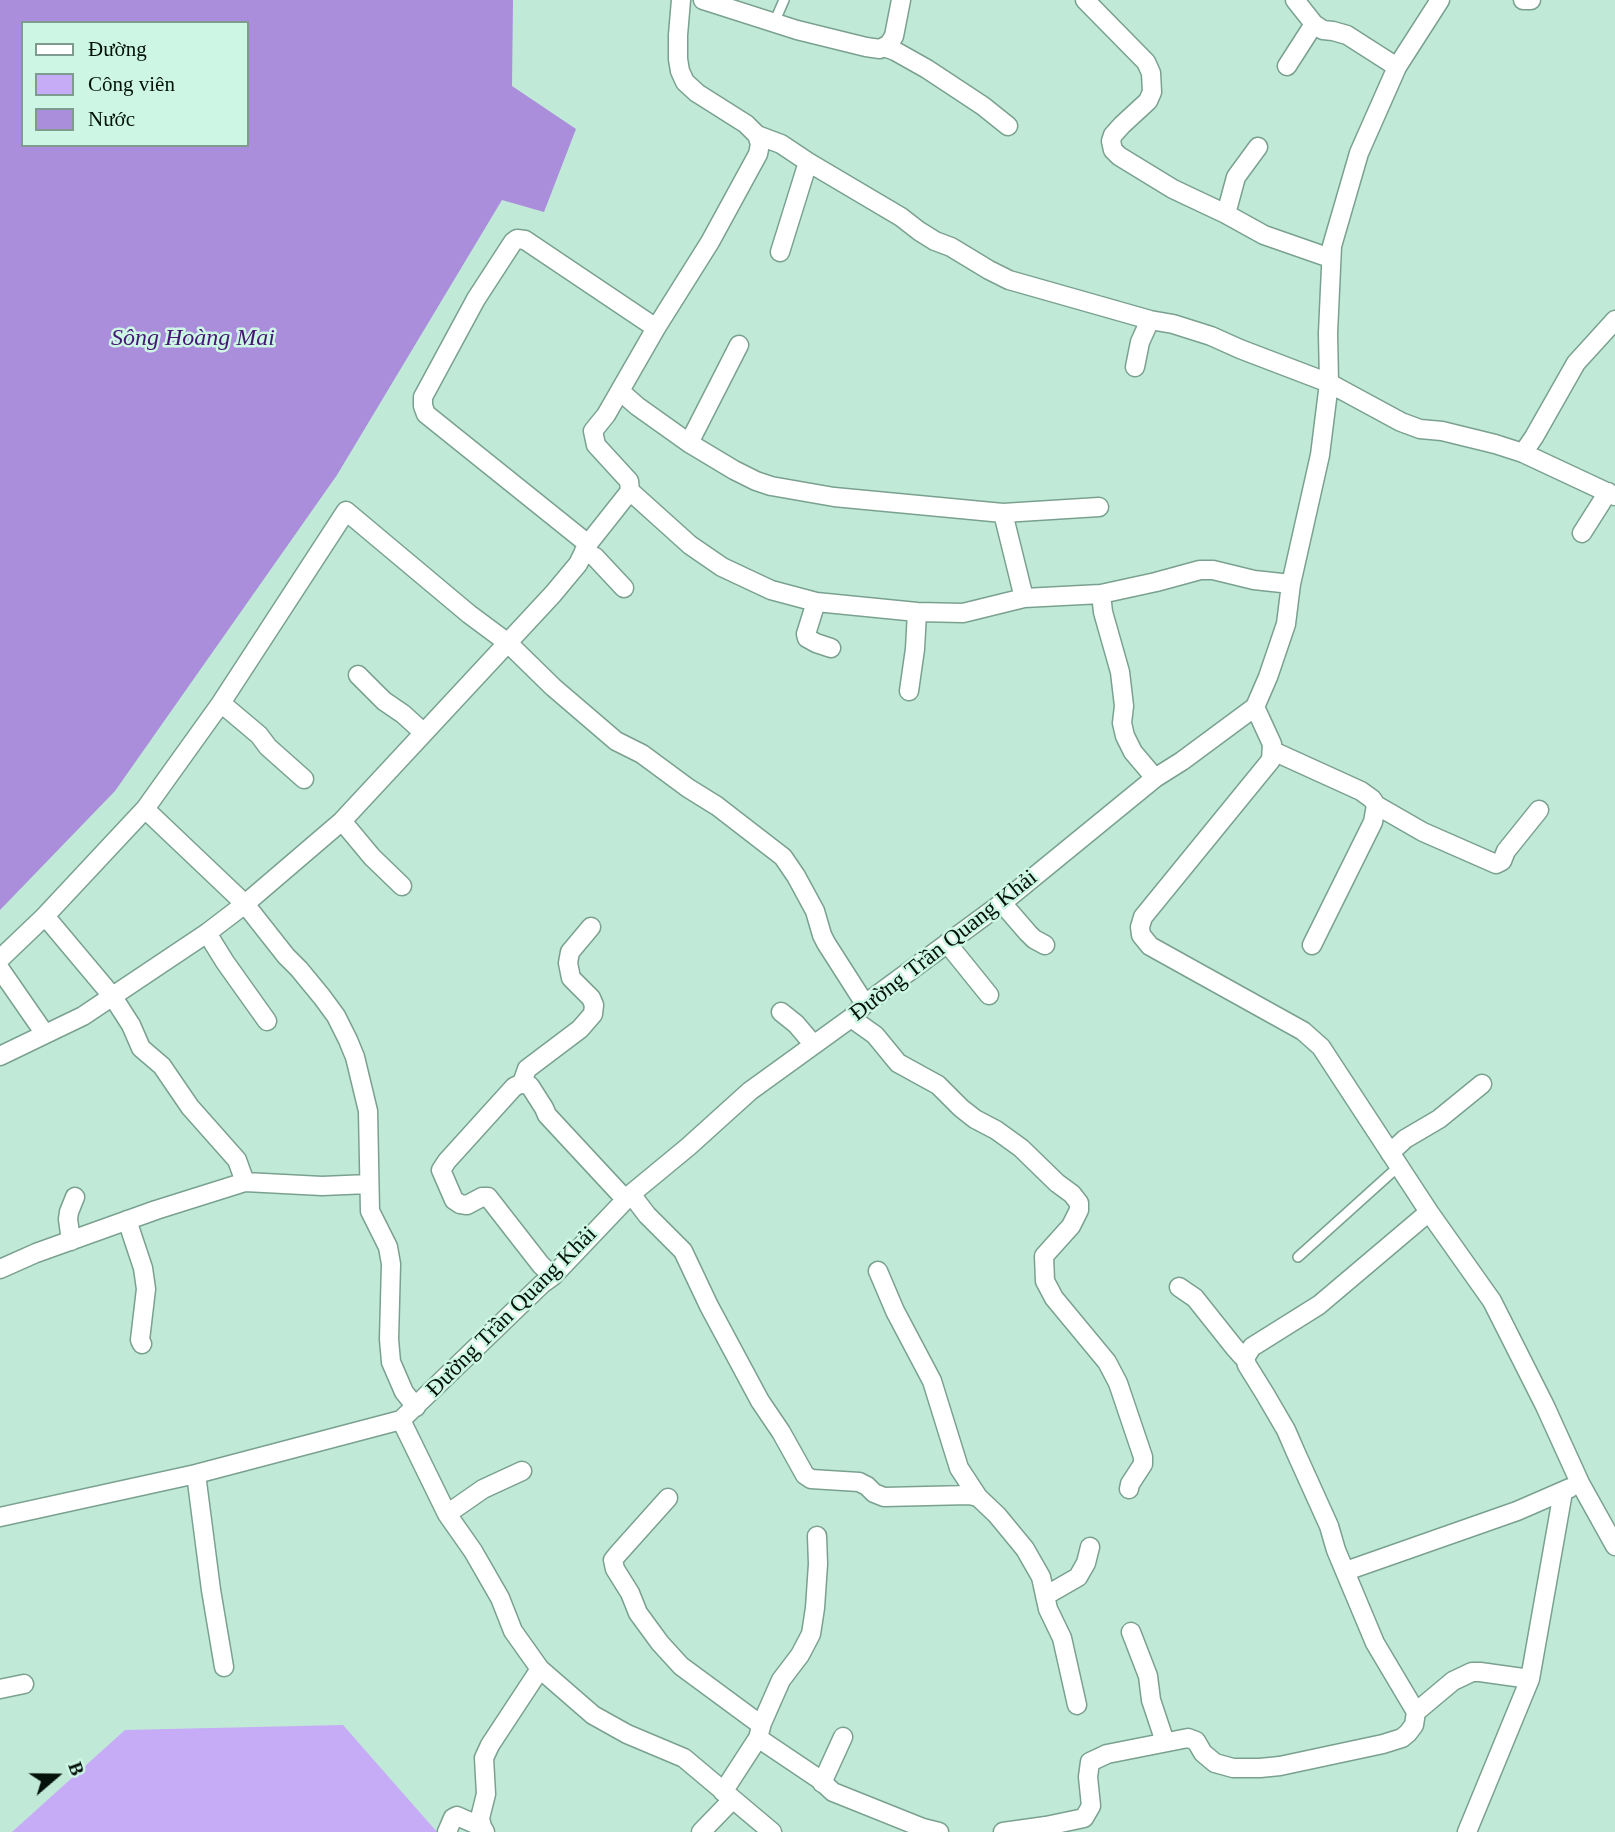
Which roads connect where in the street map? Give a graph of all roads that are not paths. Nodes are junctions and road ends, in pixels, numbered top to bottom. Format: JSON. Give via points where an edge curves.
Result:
{"nodes":[{"id":1,"x":681,"y":0,"type":"edge"},
{"id":2,"x":703,"y":0,"type":"edge"},
{"id":3,"x":784,"y":0,"type":"edge"},
{"id":4,"x":901,"y":0,"type":"edge"},
{"id":5,"x":1085,"y":0,"type":"edge"},
{"id":6,"x":1295,"y":0,"type":"edge"},
{"id":7,"x":1523,"y":0,"type":"edge"},
{"id":8,"x":1531,"y":0,"type":"edge"},
{"id":9,"x":1436,"y":2,"type":"edge"},
{"id":10,"x":775,"y":23,"type":"junction"},
{"id":11,"x":1314,"y":24,"type":"junction"},
{"id":12,"x":884,"y":47,"type":"junction"},
{"id":13,"x":1287,"y":66,"type":"dead end"},
{"id":14,"x":1397,"y":67,"type":"junction"},
{"id":15,"x":1008,"y":126,"type":"dead end"},
{"id":16,"x":757,"y":135,"type":"junction"},
{"id":17,"x":1258,"y":147,"type":"dead end"},
{"id":18,"x":808,"y":162,"type":"junction"},
{"id":19,"x":1226,"y":214,"type":"junction"},
{"id":20,"x":780,"y":253,"type":"dead end"},
{"id":21,"x":1330,"y":258,"type":"junction"},
{"id":22,"x":1150,"y":320,"type":"junction"},
{"id":23,"x":1615,"y":320,"type":"edge"},
{"id":24,"x":656,"y":328,"type":"junction"},
{"id":25,"x":739,"y":345,"type":"dead end"},
{"id":26,"x":1135,"y":368,"type":"dead end"},
{"id":27,"x":1329,"y":383,"type":"junction"},
{"id":28,"x":620,"y":391,"type":"junction"},
{"id":29,"x":689,"y":443,"type":"junction"},
{"id":30,"x":1523,"y":453,"type":"junction"},
{"id":31,"x":630,"y":491,"type":"junction"},
{"id":32,"x":1611,"y":494,"type":"edge"},
{"id":33,"x":1099,"y":507,"type":"dead end"},
{"id":34,"x":1003,"y":513,"type":"junction"},
{"id":35,"x":1582,"y":533,"type":"dead end"},
{"id":36,"x":586,"y":547,"type":"junction"},
{"id":37,"x":1291,"y":584,"type":"junction"},
{"id":38,"x":624,"y":588,"type":"dead end"},
{"id":39,"x":1101,"y":594,"type":"junction"},
{"id":40,"x":1024,"y":598,"type":"junction"},
{"id":41,"x":816,"y":603,"type":"junction"},
{"id":42,"x":917,"y":612,"type":"junction"},
{"id":43,"x":508,"y":643,"type":"junction"},
{"id":44,"x":831,"y":648,"type":"dead end"},
{"id":45,"x":358,"y":675,"type":"dead end"},
{"id":46,"x":909,"y":691,"type":"dead end"},
{"id":47,"x":221,"y":703,"type":"junction"},
{"id":48,"x":1255,"y":707,"type":"junction"},
{"id":49,"x":424,"y":733,"type":"junction"},
{"id":50,"x":1273,"y":751,"type":"junction"},
{"id":51,"x":1155,"y":778,"type":"junction"},
{"id":52,"x":304,"y":779,"type":"dead end"},
{"id":53,"x":1376,"y":804,"type":"junction"},
{"id":54,"x":145,"y":808,"type":"junction"},
{"id":55,"x":1539,"y":810,"type":"dead end"},
{"id":56,"x":342,"y":821,"type":"junction"},
{"id":57,"x":401,"y":886,"type":"dead end"},
{"id":58,"x":1002,"y":903,"type":"junction"},
{"id":59,"x":245,"y":904,"type":"junction"},
{"id":60,"x":45,"y":915,"type":"junction"},
{"id":61,"x":591,"y":927,"type":"dead end"},
{"id":62,"x":207,"y":933,"type":"junction"},
{"id":63,"x":947,"y":943,"type":"junction"},
{"id":64,"x":1045,"y":945,"type":"dead end"},
{"id":65,"x":1312,"y":945,"type":"dead end"},
{"id":66,"x":0,"y":959,"type":"edge"},
{"id":67,"x":0,"y":969,"type":"edge"},
{"id":68,"x":989,"y":995,"type":"dead end"},
{"id":69,"x":113,"y":997,"type":"junction"},
{"id":70,"x":865,"y":1004,"type":"junction"},
{"id":71,"x":781,"y":1012,"type":"dead end"},
{"id":72,"x":851,"y":1018,"type":"junction"},
{"id":73,"x":267,"y":1021,"type":"dead end"},
{"id":74,"x":45,"y":1034,"type":"junction"},
{"id":75,"x":813,"y":1044,"type":"junction"},
{"id":76,"x":0,"y":1056,"type":"edge"},
{"id":77,"x":522,"y":1083,"type":"junction"},
{"id":78,"x":1482,"y":1084,"type":"dead end"},
{"id":79,"x":1394,"y":1159,"type":"junction"},
{"id":80,"x":246,"y":1182,"type":"junction"},
{"id":81,"x":369,"y":1184,"type":"junction"},
{"id":82,"x":628,"y":1196,"type":"junction"},
{"id":83,"x":75,"y":1197,"type":"dead end"},
{"id":84,"x":1429,"y":1212,"type":"junction"},
{"id":85,"x":127,"y":1220,"type":"junction"},
{"id":86,"x":71,"y":1241,"type":"junction"},
{"id":87,"x":1298,"y":1257,"type":"dead end"},
{"id":88,"x":0,"y":1269,"type":"edge"},
{"id":89,"x":878,"y":1271,"type":"dead end"},
{"id":90,"x":553,"y":1276,"type":"junction"},
{"id":91,"x":1179,"y":1287,"type":"dead end"},
{"id":92,"x":142,"y":1344,"type":"dead end"},
{"id":93,"x":1245,"y":1358,"type":"junction"},
{"id":94,"x":416,"y":1407,"type":"junction"},
{"id":95,"x":401,"y":1420,"type":"junction"},
{"id":96,"x":522,"y":1471,"type":"dead end"},
{"id":97,"x":196,"y":1474,"type":"junction"},
{"id":98,"x":1580,"y":1483,"type":"junction"},
{"id":99,"x":1129,"y":1489,"type":"dead end"},
{"id":100,"x":1563,"y":1492,"type":"junction"},
{"id":101,"x":978,"y":1497,"type":"junction"},
{"id":102,"x":668,"y":1498,"type":"dead end"},
{"id":103,"x":447,"y":1514,"type":"junction"},
{"id":104,"x":0,"y":1517,"type":"edge"},
{"id":105,"x":817,"y":1536,"type":"dead end"},
{"id":106,"x":1615,"y":1546,"type":"edge"},
{"id":107,"x":1090,"y":1547,"type":"dead end"},
{"id":108,"x":1346,"y":1571,"type":"junction"},
{"id":109,"x":1045,"y":1596,"type":"junction"},
{"id":110,"x":1131,"y":1632,"type":"dead end"},
{"id":111,"x":224,"y":1667,"type":"dead end"},
{"id":112,"x":540,"y":1669,"type":"junction"},
{"id":113,"x":1530,"y":1679,"type":"junction"},
{"id":114,"x":24,"y":1684,"type":"dead end"},
{"id":115,"x":0,"y":1689,"type":"edge"},
{"id":116,"x":1077,"y":1705,"type":"dead end"},
{"id":117,"x":1416,"y":1712,"type":"junction"},
{"id":118,"x":760,"y":1730,"type":"junction"},
{"id":119,"x":842,"y":1737,"type":"dead end"},
{"id":120,"x":1166,"y":1742,"type":"junction"},
{"id":121,"x":822,"y":1783,"type":"junction"},
{"id":122,"x":728,"y":1796,"type":"junction"},
{"id":123,"x":483,"y":1830,"type":"edge"},
{"id":124,"x":1473,"y":1830,"type":"edge"},
{"id":125,"x":447,"y":1832,"type":"edge"},
{"id":126,"x":701,"y":1832,"type":"edge"},
{"id":127,"x":772,"y":1832,"type":"edge"},
{"id":128,"x":939,"y":1832,"type":"edge"},
{"id":129,"x":1003,"y":1832,"type":"edge"}],
"edges":[{"from":1,"to":16,"type":"street","via":[[678,59],[685,82]]},
{"from":2,"to":10,"type":"street"},
{"from":3,"to":10,"type":"lane"},
{"from":4,"to":12,"type":"street","via":[[894,36]]},
{"from":5,"to":19,"type":"street","via":[[1146,62],[1151,73],[1148,101],[1113,135],[1113,150],[1173,189]]},
{"from":6,"to":11,"type":"street"},
{"from":7,"to":8,"type":"street"},
{"from":9,"to":14,"type":"street"},
{"from":10,"to":12,"type":"street","via":[[866,47]]},
{"from":11,"to":13,"type":"street"},
{"from":11,"to":14,"type":"street","via":[[1346,36]]},
{"from":12,"to":15,"type":"street","via":[[928,69]]},
{"from":14,"to":21,"type":"street","via":[[1359,153]]},
{"from":16,"to":18,"type":"street"},
{"from":16,"to":24,"type":"street","via":[[758,154]]},
{"from":17,"to":19,"type":"street","via":[[1236,177]]},
{"from":18,"to":20,"type":"street"},
{"from":18,"to":22,"type":"street","via":[[1009,280]]},
{"from":19,"to":21,"type":"street","via":[[1264,235]]},
{"from":21,"to":27,"type":"street"},
{"from":22,"to":26,"type":"street"},
{"from":22,"to":27,"type":"street","via":[[1211,336]]},
{"from":23,"to":30,"type":"street","via":[[1576,363]]},
{"from":24,"to":28,"type":"street"},
{"from":24,"to":36,"type":"street","via":[[517,239],[476,299],[423,397],[426,414]]},
{"from":25,"to":29,"type":"street"},
{"from":27,"to":30,"type":"street","via":[[1420,429]]},
{"from":27,"to":37,"type":"street","via":[[1320,455]]},
{"from":28,"to":29,"type":"street"},
{"from":28,"to":31,"type":"street","via":[[593,431],[596,444],[629,481]]},
{"from":29,"to":34,"type":"street","via":[[756,481],[784,490]]},
{"from":30,"to":32,"type":"street"},
{"from":31,"to":36,"type":"street"},
{"from":31,"to":41,"type":"street","via":[[722,567],[771,590]]},
{"from":32,"to":35,"type":"street"},
{"from":33,"to":34,"type":"street"},
{"from":34,"to":40,"type":"street"},
{"from":36,"to":38,"type":"street"},
{"from":36,"to":43,"type":"street","via":[[570,574]]},
{"from":37,"to":39,"type":"street","via":[[1199,569]]},
{"from":37,"to":48,"type":"street","via":[[1286,624]]},
{"from":39,"to":40,"type":"street"},
{"from":39,"to":51,"type":"street","via":[[1120,672],[1125,736]]},
{"from":40,"to":42,"type":"street","via":[[963,612]]},
{"from":41,"to":42,"type":"street"},
{"from":41,"to":44,"type":"street","via":[[807,638]]},
{"from":42,"to":46,"type":"street"},
{"from":43,"to":47,"type":"street","via":[[346,511]]},
{"from":43,"to":49,"type":"street"},
{"from":43,"to":70,"type":"street","via":[[616,741],[717,806],[783,857],[815,911],[826,943]]},
{"from":45,"to":49,"type":"street"},
{"from":47,"to":52,"type":"street"},
{"from":47,"to":54,"type":"street"},
{"from":48,"to":50,"type":"street"},
{"from":48,"to":51,"type":"street","name":"Đường Trần Quang Khải"},
{"from":49,"to":56,"type":"street"},
{"from":50,"to":53,"type":"street","via":[[1362,791]]},
{"from":50,"to":79,"type":"street","via":[[1271,760],[1143,917],[1141,934],[1150,946],[1315,1041]]},
{"from":51,"to":58,"type":"street","name":"Đường Trần Quang Khải"},
{"from":53,"to":55,"type":"street","via":[[1423,832],[1496,864]]},
{"from":53,"to":65,"type":"street","via":[[1373,822]]},
{"from":54,"to":59,"type":"street"},
{"from":54,"to":60,"type":"street"},
{"from":56,"to":57,"type":"street"},
{"from":56,"to":59,"type":"street"},
{"from":58,"to":63,"type":"street","name":"Đường Trần Quang Khải"},
{"from":58,"to":64,"type":"street"},
{"from":59,"to":62,"type":"street"},
{"from":59,"to":81,"type":"street","via":[[322,997],[348,1040],[368,1111]]},
{"from":60,"to":66,"type":"street"},
{"from":60,"to":69,"type":"street"},
{"from":61,"to":77,"type":"street","via":[[570,952],[568,963],[571,978],[591,998],[593,1014],[527,1069]]},
{"from":62,"to":69,"type":"street"},
{"from":62,"to":73,"type":"street"},
{"from":63,"to":68,"type":"street"},
{"from":63,"to":70,"type":"street","name":"Đường Trần Quang Khải"},
{"from":67,"to":74,"type":"street"},
{"from":69,"to":74,"type":"street"},
{"from":69,"to":80,"type":"street","via":[[141,1048],[162,1066],[190,1107],[237,1160]]},
{"from":70,"to":72,"type":"street","name":"Đường Trần Quang Khải"},
{"from":71,"to":75,"type":"street"},
{"from":72,"to":75,"type":"street","name":"Đường Trần Quang Khải"},
{"from":72,"to":99,"type":"street","via":[[875,1034],[898,1063],[938,1085],[975,1119],[1021,1148],[1079,1203],[1071,1226],[1044,1256],[1045,1281],[1118,1382],[1143,1457]]},
{"from":74,"to":76,"type":"street"},
{"from":75,"to":82,"type":"street","name":"Đường Trần Quang Khải","via":[[750,1091]]},
{"from":77,"to":82,"type":"street","via":[[530,1086],[547,1115]]},
{"from":77,"to":90,"type":"street","via":[[441,1170],[454,1200],[467,1205],[488,1197]]},
{"from":78,"to":79,"type":"street","via":[[1405,1139]]},
{"from":79,"to":84,"type":"street"},
{"from":79,"to":87,"type":"lane"},
{"from":80,"to":81,"type":"street"},
{"from":80,"to":85,"type":"street"},
{"from":81,"to":94,"type":"street","via":[[370,1211],[391,1264],[391,1362]]},
{"from":82,"to":90,"type":"street","name":"Đường Trần Quang Khải"},
{"from":82,"to":101,"type":"street","via":[[683,1251],[740,1365],[805,1475],[859,1482],[884,1497]]},
{"from":83,"to":86,"type":"street","via":[[68,1219]]},
{"from":84,"to":93,"type":"street","via":[[1319,1305],[1252,1347]]},
{"from":84,"to":98,"type":"street","via":[[1492,1301]]},
{"from":85,"to":86,"type":"street"},
{"from":85,"to":92,"type":"street","via":[[144,1268]]},
{"from":86,"to":88,"type":"street"},
{"from":89,"to":101,"type":"street","via":[[932,1381],[959,1468]]},
{"from":90,"to":94,"type":"street","name":"Đường Trần Quang Khải"},
{"from":91,"to":93,"type":"street","via":[[1195,1298]]},
{"from":93,"to":108,"type":"street","via":[[1286,1430]]},
{"from":94,"to":95,"type":"street","name":"Đường Trần Quang Khải"},
{"from":95,"to":97,"type":"street","name":"Đường Trần Quang Khải"},
{"from":95,"to":103,"type":"street"},
{"from":96,"to":103,"type":"street","via":[[483,1489]]},
{"from":97,"to":104,"type":"street","name":"Đường Trần Quang Khải"},
{"from":97,"to":111,"type":"street"},
{"from":98,"to":100,"type":"street"},
{"from":98,"to":106,"type":"street"},
{"from":100,"to":108,"type":"street"},
{"from":100,"to":113,"type":"street"},
{"from":101,"to":109,"type":"street","via":[[1025,1549],[1041,1577]]},
{"from":102,"to":118,"type":"street","via":[[613,1560],[615,1569],[660,1643],[681,1666],[757,1722]]},
{"from":103,"to":112,"type":"street","via":[[500,1598],[513,1631]]},
{"from":105,"to":118,"type":"street","via":[[811,1634],[781,1680]]},
{"from":107,"to":109,"type":"street","via":[[1078,1577]]},
{"from":108,"to":117,"type":"street","via":[[1375,1643]]},
{"from":109,"to":116,"type":"street","via":[[1062,1638]]},
{"from":110,"to":120,"type":"street"},
{"from":112,"to":122,"type":"street","via":[[593,1715],[684,1758]]},
{"from":112,"to":123,"type":"street","via":[[484,1758]]},
{"from":113,"to":117,"type":"street","via":[[1472,1672],[1453,1681]]},
{"from":113,"to":124,"type":"street"},
{"from":114,"to":115,"type":"street"},
{"from":117,"to":120,"type":"street","via":[[1414,1725],[1402,1738],[1270,1767],[1233,1768],[1215,1763],[1188,1738]]},
{"from":118,"to":121,"type":"street"},
{"from":118,"to":122,"type":"street"},
{"from":119,"to":121,"type":"street"},
{"from":120,"to":129,"type":"street","via":[[1090,1762],[1091,1806],[1084,1818]]},
{"from":121,"to":128,"type":"street","via":[[832,1792]]},
{"from":122,"to":126,"type":"street"},
{"from":122,"to":127,"type":"street"},
{"from":123,"to":125,"type":"street","via":[[457,1816]]}]}
